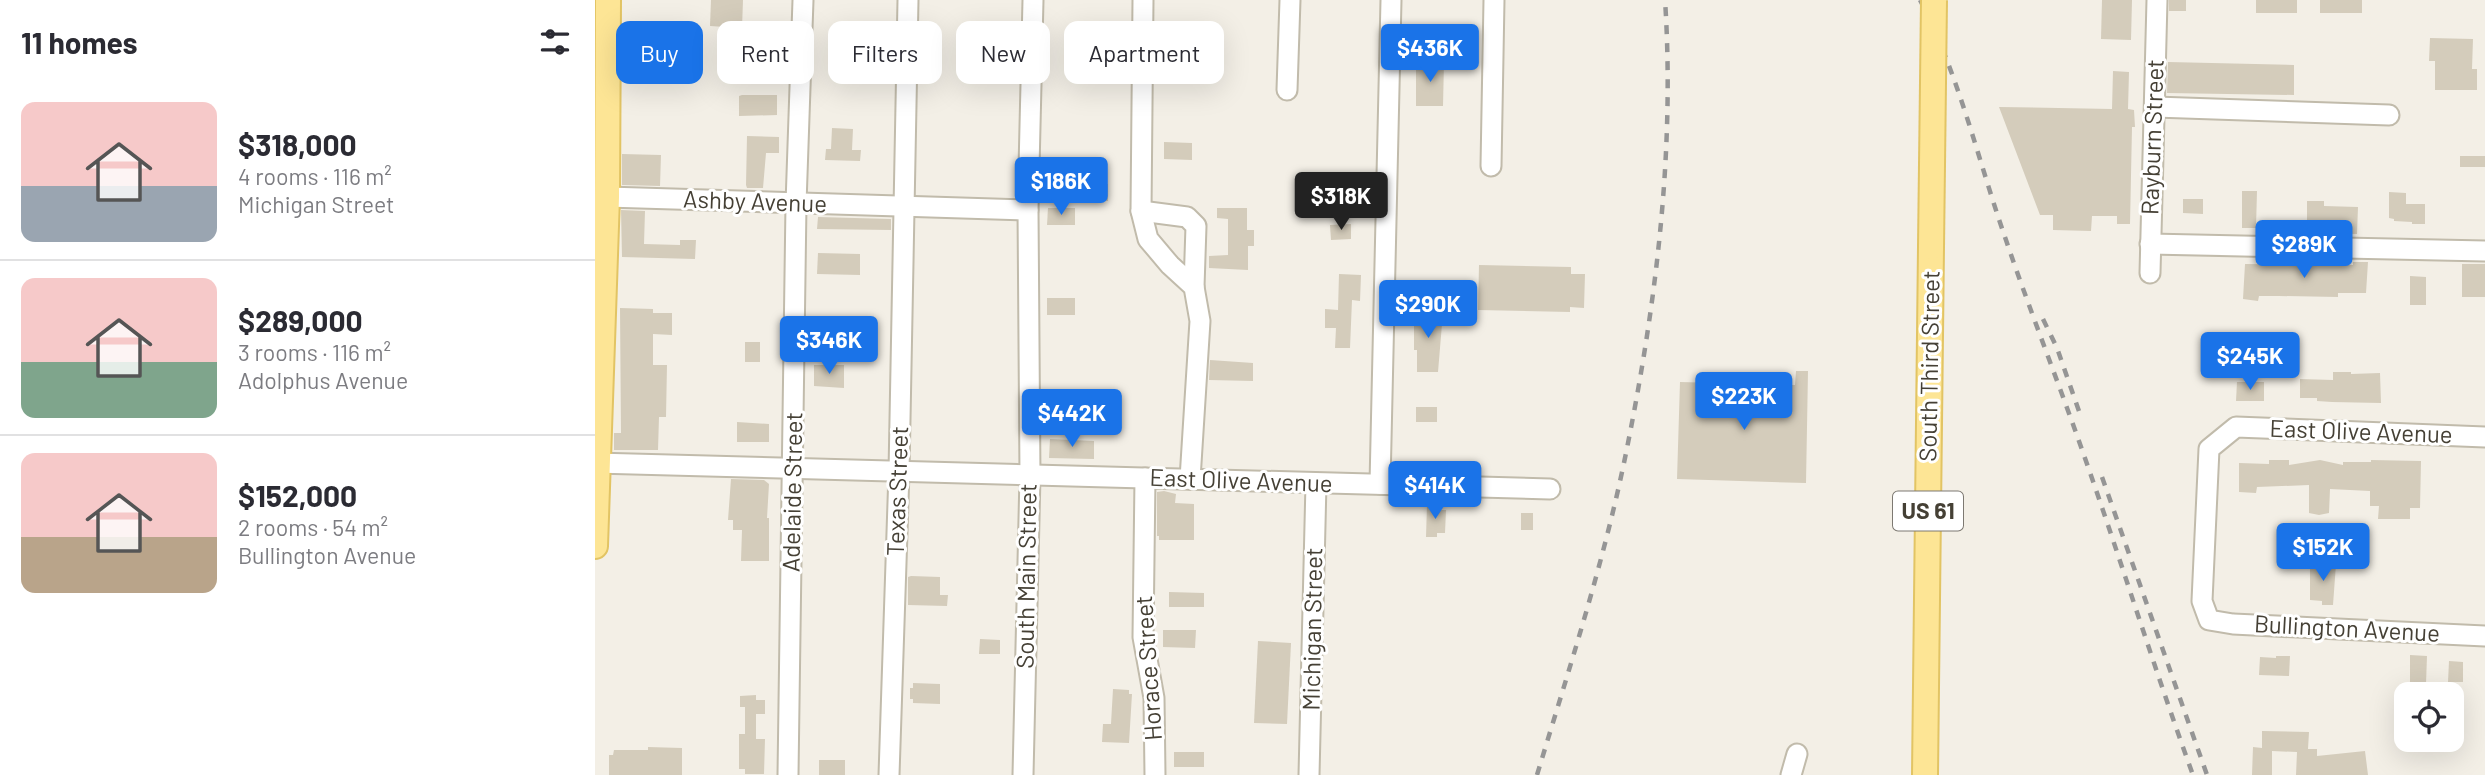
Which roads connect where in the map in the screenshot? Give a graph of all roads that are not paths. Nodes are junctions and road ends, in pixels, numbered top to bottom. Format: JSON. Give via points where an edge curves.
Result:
{"nodes":[{"id":1,"x":608,"y":0,"type":"edge"},
{"id":2,"x":803,"y":0,"type":"edge"},
{"id":3,"x":908,"y":0,"type":"edge"},
{"id":4,"x":1033,"y":0,"type":"edge"},
{"id":5,"x":1143,"y":0,"type":"edge"},
{"id":6,"x":1290,"y":0,"type":"edge"},
{"id":7,"x":1391,"y":0,"type":"edge"},
{"id":8,"x":1494,"y":0,"type":"edge"},
{"id":9,"x":1934,"y":0,"type":"edge"},
{"id":10,"x":2157,"y":0,"type":"edge"},
{"id":11,"x":1287,"y":90,"type":"dead end"},
{"id":12,"x":2155,"y":107,"type":"junction"},
{"id":13,"x":2389,"y":115,"type":"dead end"},
{"id":14,"x":1490,"y":166,"type":"dead end"},
{"id":15,"x":607,"y":197,"type":"junction"},
{"id":16,"x":796,"y":204,"type":"junction"},
{"id":17,"x":904,"y":206,"type":"junction"},
{"id":18,"x":1028,"y":210,"type":"junction"},
{"id":19,"x":1140,"y":211,"type":"junction"},
{"id":20,"x":2150,"y":244,"type":"junction"},
{"id":21,"x":2485,"y":251,"type":"edge"},
{"id":22,"x":2150,"y":273,"type":"dead end"},
{"id":23,"x":1195,"y":287,"type":"junction"},
{"id":24,"x":2485,"y":437,"type":"edge"},
{"id":25,"x":596,"y":463,"type":"edge"},
{"id":26,"x":793,"y":468,"type":"junction"},
{"id":27,"x":899,"y":472,"type":"junction"},
{"id":28,"x":1030,"y":476,"type":"junction"},
{"id":29,"x":1145,"y":478,"type":"junction"},
{"id":30,"x":1190,"y":479,"type":"junction"},
{"id":31,"x":1316,"y":483,"type":"junction"},
{"id":32,"x":1380,"y":484,"type":"junction"},
{"id":33,"x":1550,"y":489,"type":"dead end"},
{"id":34,"x":595,"y":547,"type":"edge"},
{"id":35,"x":2209,"y":620,"type":"joint"},
{"id":36,"x":2485,"y":636,"type":"edge"},
{"id":37,"x":1797,"y":754,"type":"dead end"},
{"id":38,"x":788,"y":775,"type":"edge"},
{"id":39,"x":889,"y":775,"type":"edge"},
{"id":40,"x":1023,"y":775,"type":"edge"},
{"id":41,"x":1155,"y":775,"type":"edge"},
{"id":42,"x":1309,"y":775,"type":"edge"},
{"id":43,"x":1791,"y":775,"type":"edge"},
{"id":44,"x":1925,"y":775,"type":"edge"}],
"edges":[{"from":1,"to":15,"type":"main road"},
{"from":2,"to":16,"type":"street","name":"Adelaide Street"},
{"from":3,"to":17,"type":"street","name":"Texas Street"},
{"from":4,"to":18,"type":"street","name":"South Main Street"},
{"from":5,"to":19,"type":"street"},
{"from":6,"to":11,"type":"street"},
{"from":7,"to":32,"type":"street"},
{"from":8,"to":14,"type":"street"},
{"from":9,"to":44,"type":"main road","name":"South Third Street","number":"US 61","bridge":true},
{"from":10,"to":12,"type":"street","name":"Rayburn Street"},
{"from":12,"to":13,"type":"street"},
{"from":12,"to":20,"type":"street","name":"Rayburn Street"},
{"from":15,"to":16,"type":"street","name":"Ashby Avenue"},
{"from":15,"to":25,"type":"main road"},
{"from":16,"to":17,"type":"street","name":"Ashby Avenue"},
{"from":16,"to":26,"type":"street","name":"Adelaide Street"},
{"from":17,"to":18,"type":"street","name":"Ashby Avenue"},
{"from":17,"to":27,"type":"street","name":"Texas Street"},
{"from":18,"to":28,"type":"street","name":"South Main Street"},
{"from":19,"to":23,"type":"street","via":[[1148,239]]},
{"from":19,"to":23,"type":"street","via":[[1187,217],[1196,226]]},
{"from":20,"to":21,"type":"street"},
{"from":20,"to":22,"type":"street","name":"Rayburn Street"},
{"from":23,"to":30,"type":"street","via":[[1200,320]]},
{"from":24,"to":35,"type":"street","name":"East Olive Avenue","via":[[2236,427],[2209,449],[2202,601]]},
{"from":25,"to":26,"type":"street","name":"East Olive Avenue"},
{"from":25,"to":34,"type":"main road"},
{"from":26,"to":27,"type":"street","name":"East Olive Avenue"},
{"from":26,"to":38,"type":"street","name":"Adelaide Street"},
{"from":27,"to":28,"type":"street","name":"East Olive Avenue"},
{"from":27,"to":39,"type":"street","name":"Texas Street"},
{"from":28,"to":29,"type":"street","name":"East Olive Avenue"},
{"from":28,"to":40,"type":"street","name":"South Main Street"},
{"from":29,"to":30,"type":"street","name":"East Olive Avenue"},
{"from":29,"to":41,"type":"street","name":"Horace Street","via":[[1143,637],[1154,698]]},
{"from":30,"to":31,"type":"street","name":"East Olive Avenue"},
{"from":31,"to":32,"type":"street","name":"East Olive Avenue"},
{"from":31,"to":42,"type":"street","name":"Michigan Street"},
{"from":32,"to":33,"type":"street","name":"East Olive Avenue"},
{"from":35,"to":36,"type":"street","name":"Bullington Avenue"},
{"from":37,"to":43,"type":"street"}]}
